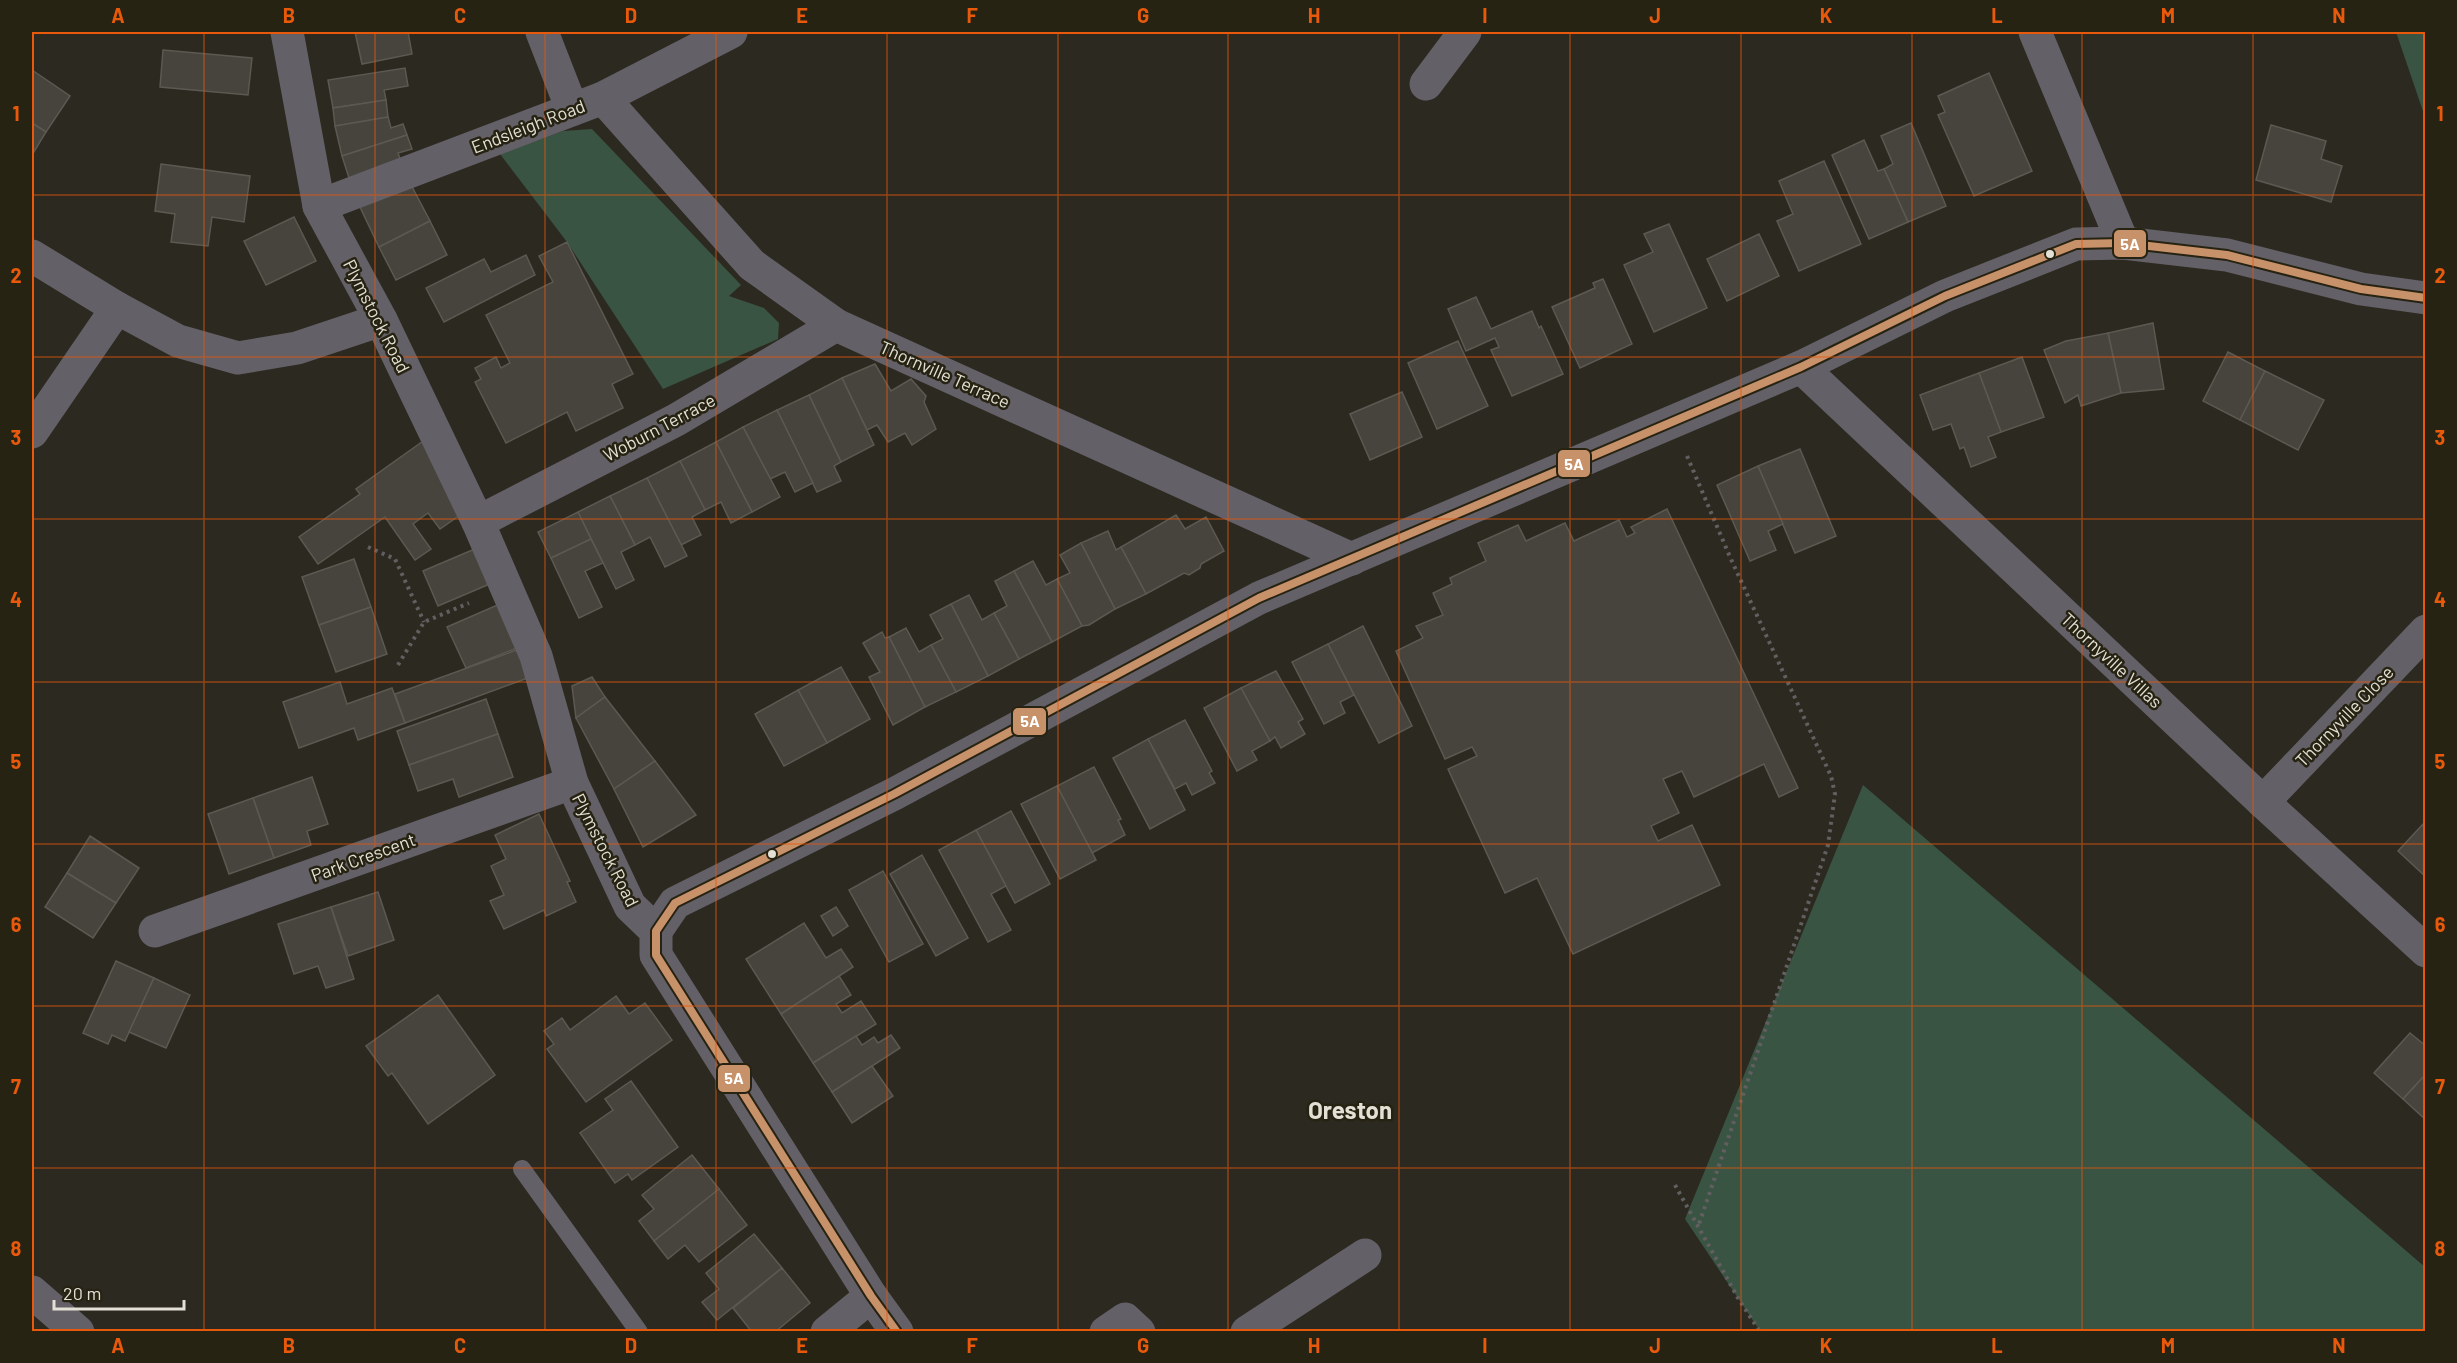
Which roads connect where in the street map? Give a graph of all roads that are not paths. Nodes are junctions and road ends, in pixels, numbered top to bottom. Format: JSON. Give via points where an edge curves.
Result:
{"nodes":[{"id":1,"x":287,"y":32,"type":"edge"},
{"id":2,"x":542,"y":32,"type":"edge"},
{"id":3,"x":731,"y":32,"type":"edge"},
{"id":4,"x":1465,"y":32,"type":"edge"},
{"id":5,"x":2035,"y":32,"type":"edge"},
{"id":6,"x":1426,"y":84,"type":"dead end"},
{"id":7,"x":603,"y":98,"type":"junction"},
{"id":8,"x":572,"y":109,"type":"junction"},
{"id":9,"x":319,"y":206,"type":"junction"},
{"id":10,"x":2123,"y":243,"type":"junction"},
{"id":11,"x":32,"y":256,"type":"edge"},
{"id":12,"x":2426,"y":298,"type":"edge"},
{"id":13,"x":117,"y":308,"type":"junction"},
{"id":14,"x":381,"y":320,"type":"junction"},
{"id":15,"x":836,"y":325,"type":"junction"},
{"id":16,"x":1801,"y":367,"type":"junction"},
{"id":17,"x":32,"y":432,"type":"edge"},
{"id":18,"x":478,"y":522,"type":"junction"},
{"id":19,"x":1352,"y":559,"type":"junction"},
{"id":20,"x":2426,"y":631,"type":"edge"},
{"id":21,"x":572,"y":783,"type":"junction"},
{"id":22,"x":2263,"y":802,"type":"junction"},
{"id":23,"x":656,"y":931,"type":"junction"},
{"id":24,"x":155,"y":932,"type":"dead end"},
{"id":25,"x":2426,"y":951,"type":"edge"},
{"id":26,"x":522,"y":1168,"type":"dead end"},
{"id":27,"x":1365,"y":1255,"type":"dead end"},
{"id":28,"x":32,"y":1292,"type":"edge"},
{"id":29,"x":871,"y":1296,"type":"junction"},
{"id":30,"x":78,"y":1332,"type":"edge"},
{"id":31,"x":639,"y":1332,"type":"edge"},
{"id":32,"x":827,"y":1332,"type":"edge"},
{"id":33,"x":897,"y":1332,"type":"edge"},
{"id":34,"x":1106,"y":1332,"type":"edge"},
{"id":35,"x":1139,"y":1332,"type":"edge"},
{"id":36,"x":1247,"y":1332,"type":"edge"}],
"edges":[{"from":1,"to":9,"type":"street","name":"Plymstock Road"},
{"from":2,"to":8,"type":"street"},
{"from":3,"to":7,"type":"street","name":"Endsleigh Road"},
{"from":4,"to":6,"type":"street"},
{"from":5,"to":10,"type":"street"},
{"from":7,"to":8,"type":"street","name":"Endsleigh Road"},
{"from":7,"to":15,"type":"street","name":"Thornville Terrace","via":[[752,265]]},
{"from":8,"to":9,"type":"street","name":"Endsleigh Road"},
{"from":9,"to":14,"type":"street","name":"Plymstock Road"},
{"from":10,"to":12,"type":"street","via":[[2228,255],[2361,289]]},
{"from":10,"to":16,"type":"street","via":[[2076,244],[1946,296]]},
{"from":11,"to":13,"type":"street"},
{"from":13,"to":14,"type":"street","via":[[178,341],[238,358],[297,348]]},
{"from":13,"to":17,"type":"street"},
{"from":14,"to":18,"type":"street","name":"Plymstock Road"},
{"from":15,"to":18,"type":"street","name":"Woburn Terrace","via":[[676,420]]},
{"from":15,"to":19,"type":"street","name":"Thornville Terrace"},
{"from":16,"to":19,"type":"street"},
{"from":16,"to":22,"type":"street","name":"Thornyville Villas"},
{"from":18,"to":21,"type":"street","name":"Plymstock Road","via":[[536,656]]},
{"from":19,"to":23,"type":"street","via":[[1259,598],[894,794],[675,903]]},
{"from":20,"to":22,"type":"street","name":"Thornyville Close"},
{"from":21,"to":23,"type":"street","name":"Plymstock Road","via":[[630,906]]},
{"from":21,"to":24,"type":"street","name":"Park Crescent"},
{"from":22,"to":25,"type":"street","name":"Thornyville Villas"},
{"from":23,"to":29,"type":"street","via":[[656,954]]},
{"from":26,"to":31,"type":"lane"},
{"from":27,"to":36,"type":"street"},
{"from":28,"to":30,"type":"street"},
{"from":29,"to":32,"type":"street"},
{"from":29,"to":33,"type":"street"},
{"from":34,"to":35,"type":"street","via":[[1125,1319]]}]}
